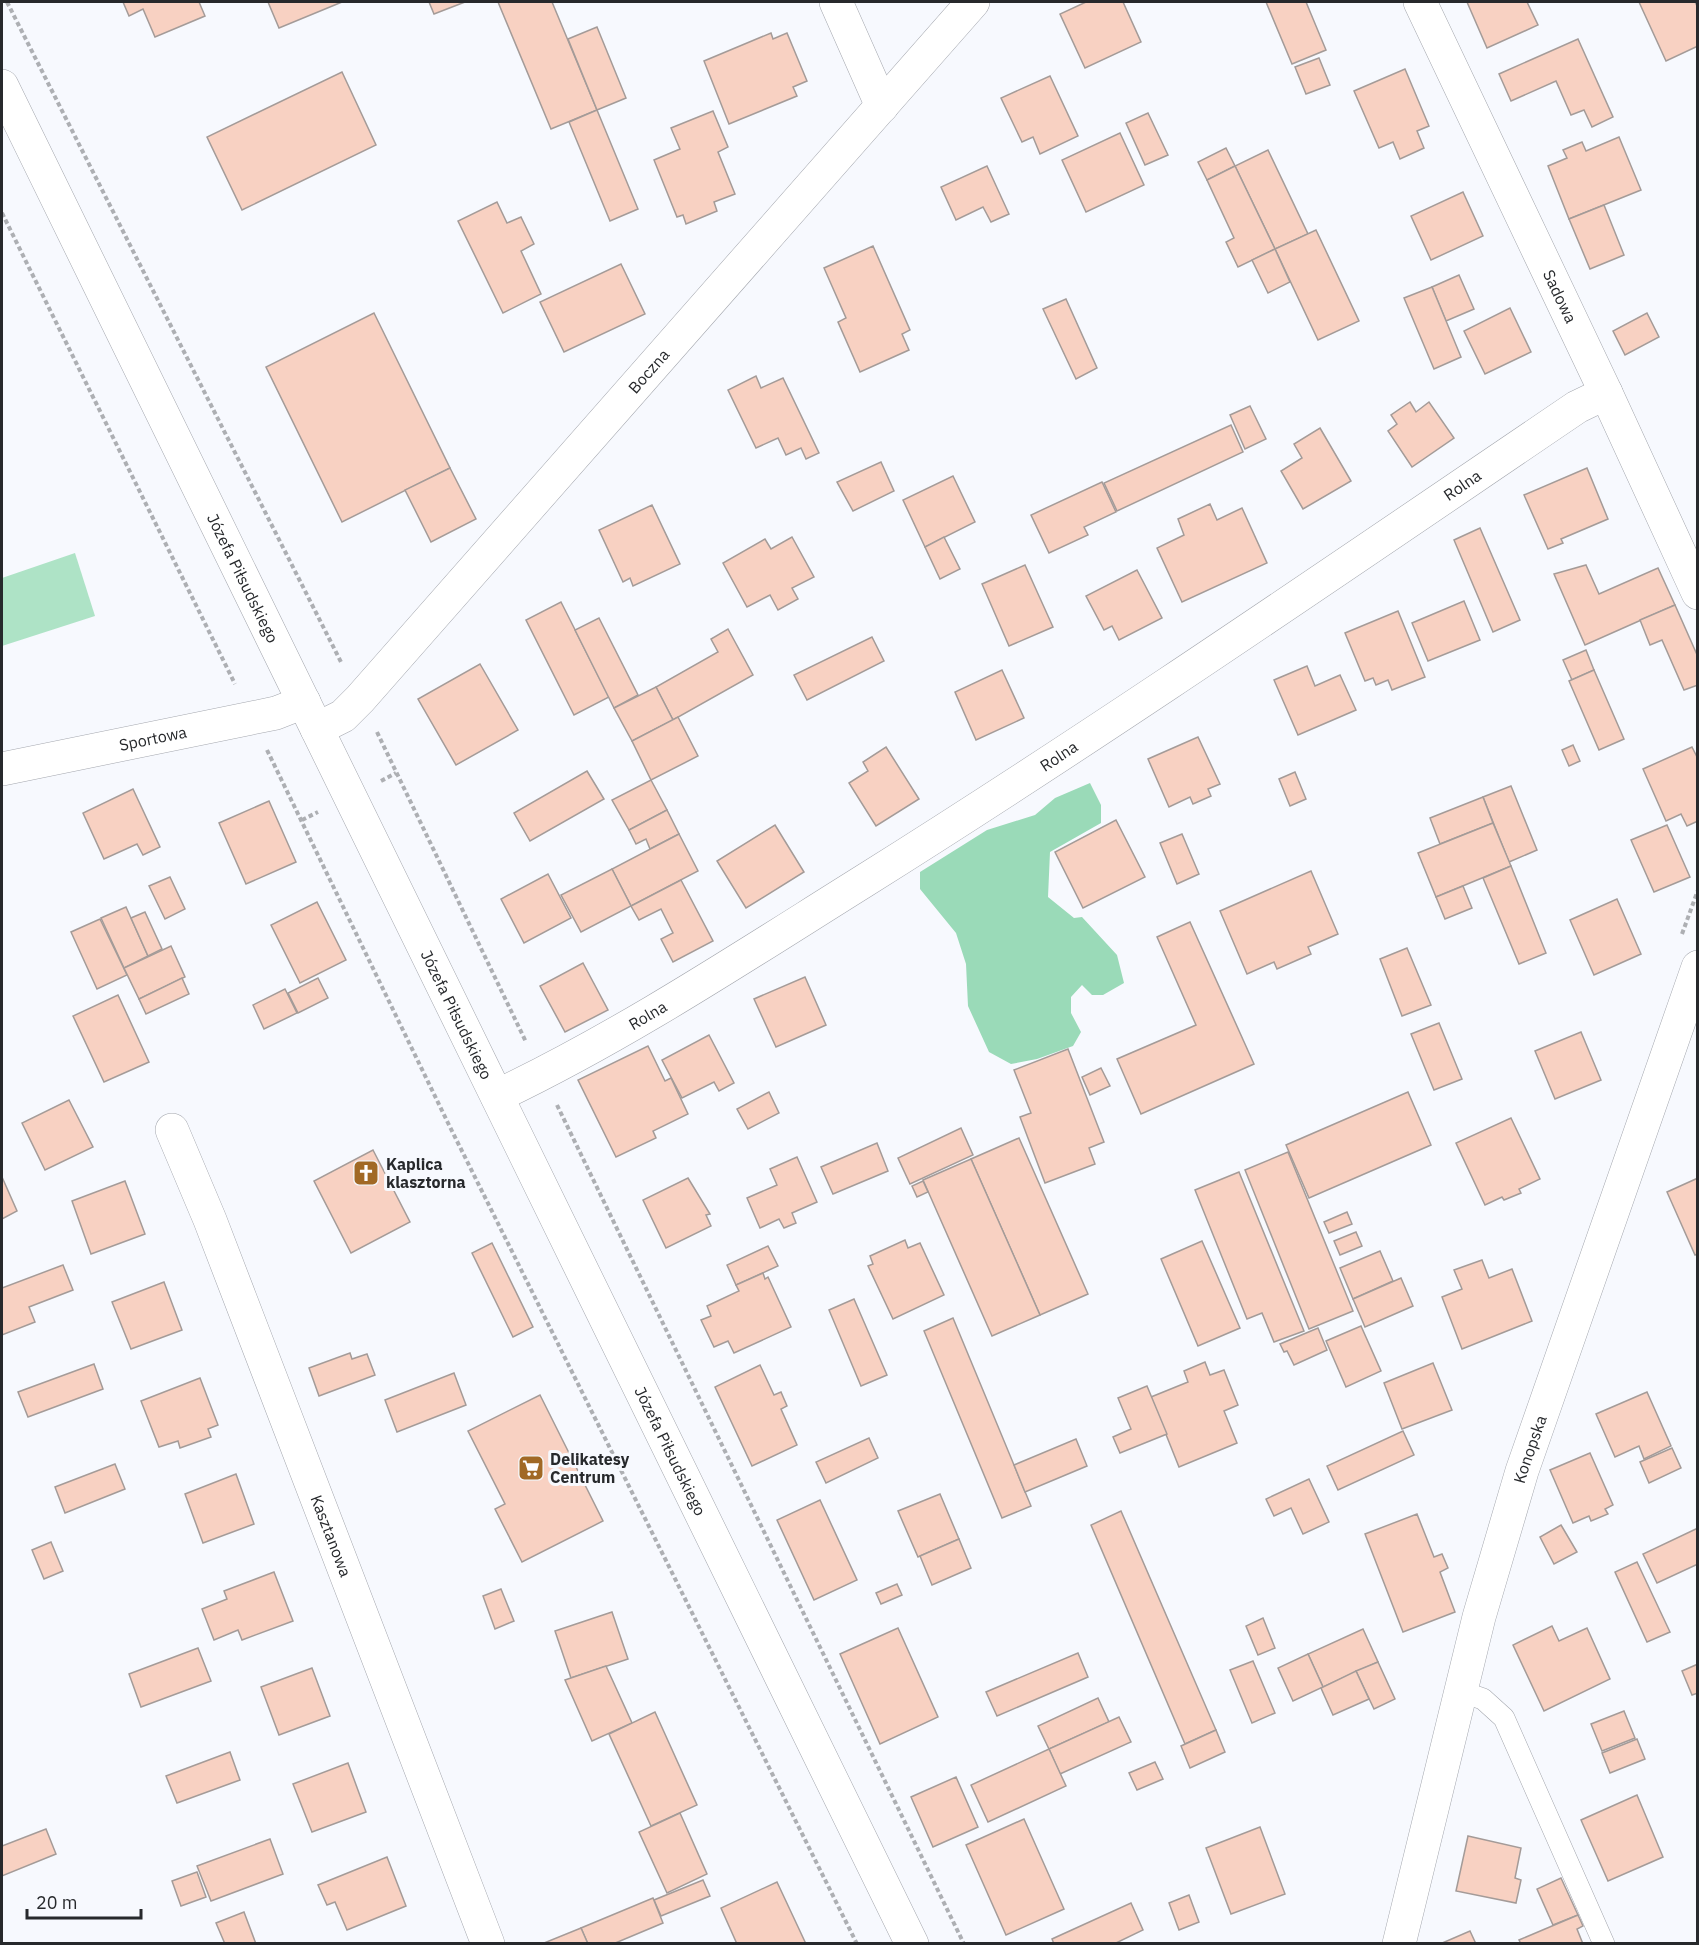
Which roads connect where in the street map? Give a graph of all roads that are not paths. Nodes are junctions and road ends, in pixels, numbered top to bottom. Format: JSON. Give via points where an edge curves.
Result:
{"nodes":[{"id":1,"x":836,"y":2,"type":"edge"},
{"id":2,"x":973,"y":2,"type":"edge"},
{"id":3,"x":1420,"y":2,"type":"edge"},
{"id":4,"x":2,"y":86,"type":"edge"},
{"id":5,"x":882,"y":106,"type":"junction"},
{"id":6,"x":1606,"y":393,"type":"junction"},
{"id":7,"x":1698,"y":593,"type":"edge"},
{"id":8,"x":310,"y":716,"type":"junction"},
{"id":9,"x":2,"y":769,"type":"edge"},
{"id":10,"x":1698,"y":967,"type":"edge"},
{"id":11,"x":497,"y":1096,"type":"junction"},
{"id":12,"x":172,"y":1130,"type":"dead end"},
{"id":13,"x":1460,"y":1691,"type":"junction"},
{"id":14,"x":488,"y":1944,"type":"edge"},
{"id":15,"x":912,"y":1944,"type":"edge"},
{"id":16,"x":1399,"y":1944,"type":"edge"},
{"id":17,"x":1604,"y":1944,"type":"edge"}],
"edges":[{"from":1,"to":5,"type":"street"},
{"from":2,"to":5,"type":"street","name":"Boczna"},
{"from":3,"to":6,"type":"street","name":"Sadowa"},
{"from":4,"to":8,"type":"street","name":"Józefa Piłsudskiego"},
{"from":5,"to":8,"type":"street","name":"Boczna","via":[[360,699],[343,716]]},
{"from":6,"to":7,"type":"street","name":"Sadowa"},
{"from":6,"to":11,"type":"street","name":"Rolna","via":[[1577,407],[1018,784],[717,973],[542,1075]]},
{"from":8,"to":9,"type":"street","name":"Sportowa","via":[[276,713]]},
{"from":8,"to":11,"type":"street","name":"Józefa Piłsudskiego"},
{"from":10,"to":13,"type":"street","name":"Konopska","via":[[1522,1471]]},
{"from":11,"to":15,"type":"street","name":"Józefa Piłsudskiego"},
{"from":12,"to":14,"type":"street","name":"Kasztanowa"},
{"from":13,"to":16,"type":"street","name":"Konopska"},
{"from":13,"to":17,"type":"lane","via":[[1483,1699],[1504,1718]]}]}
